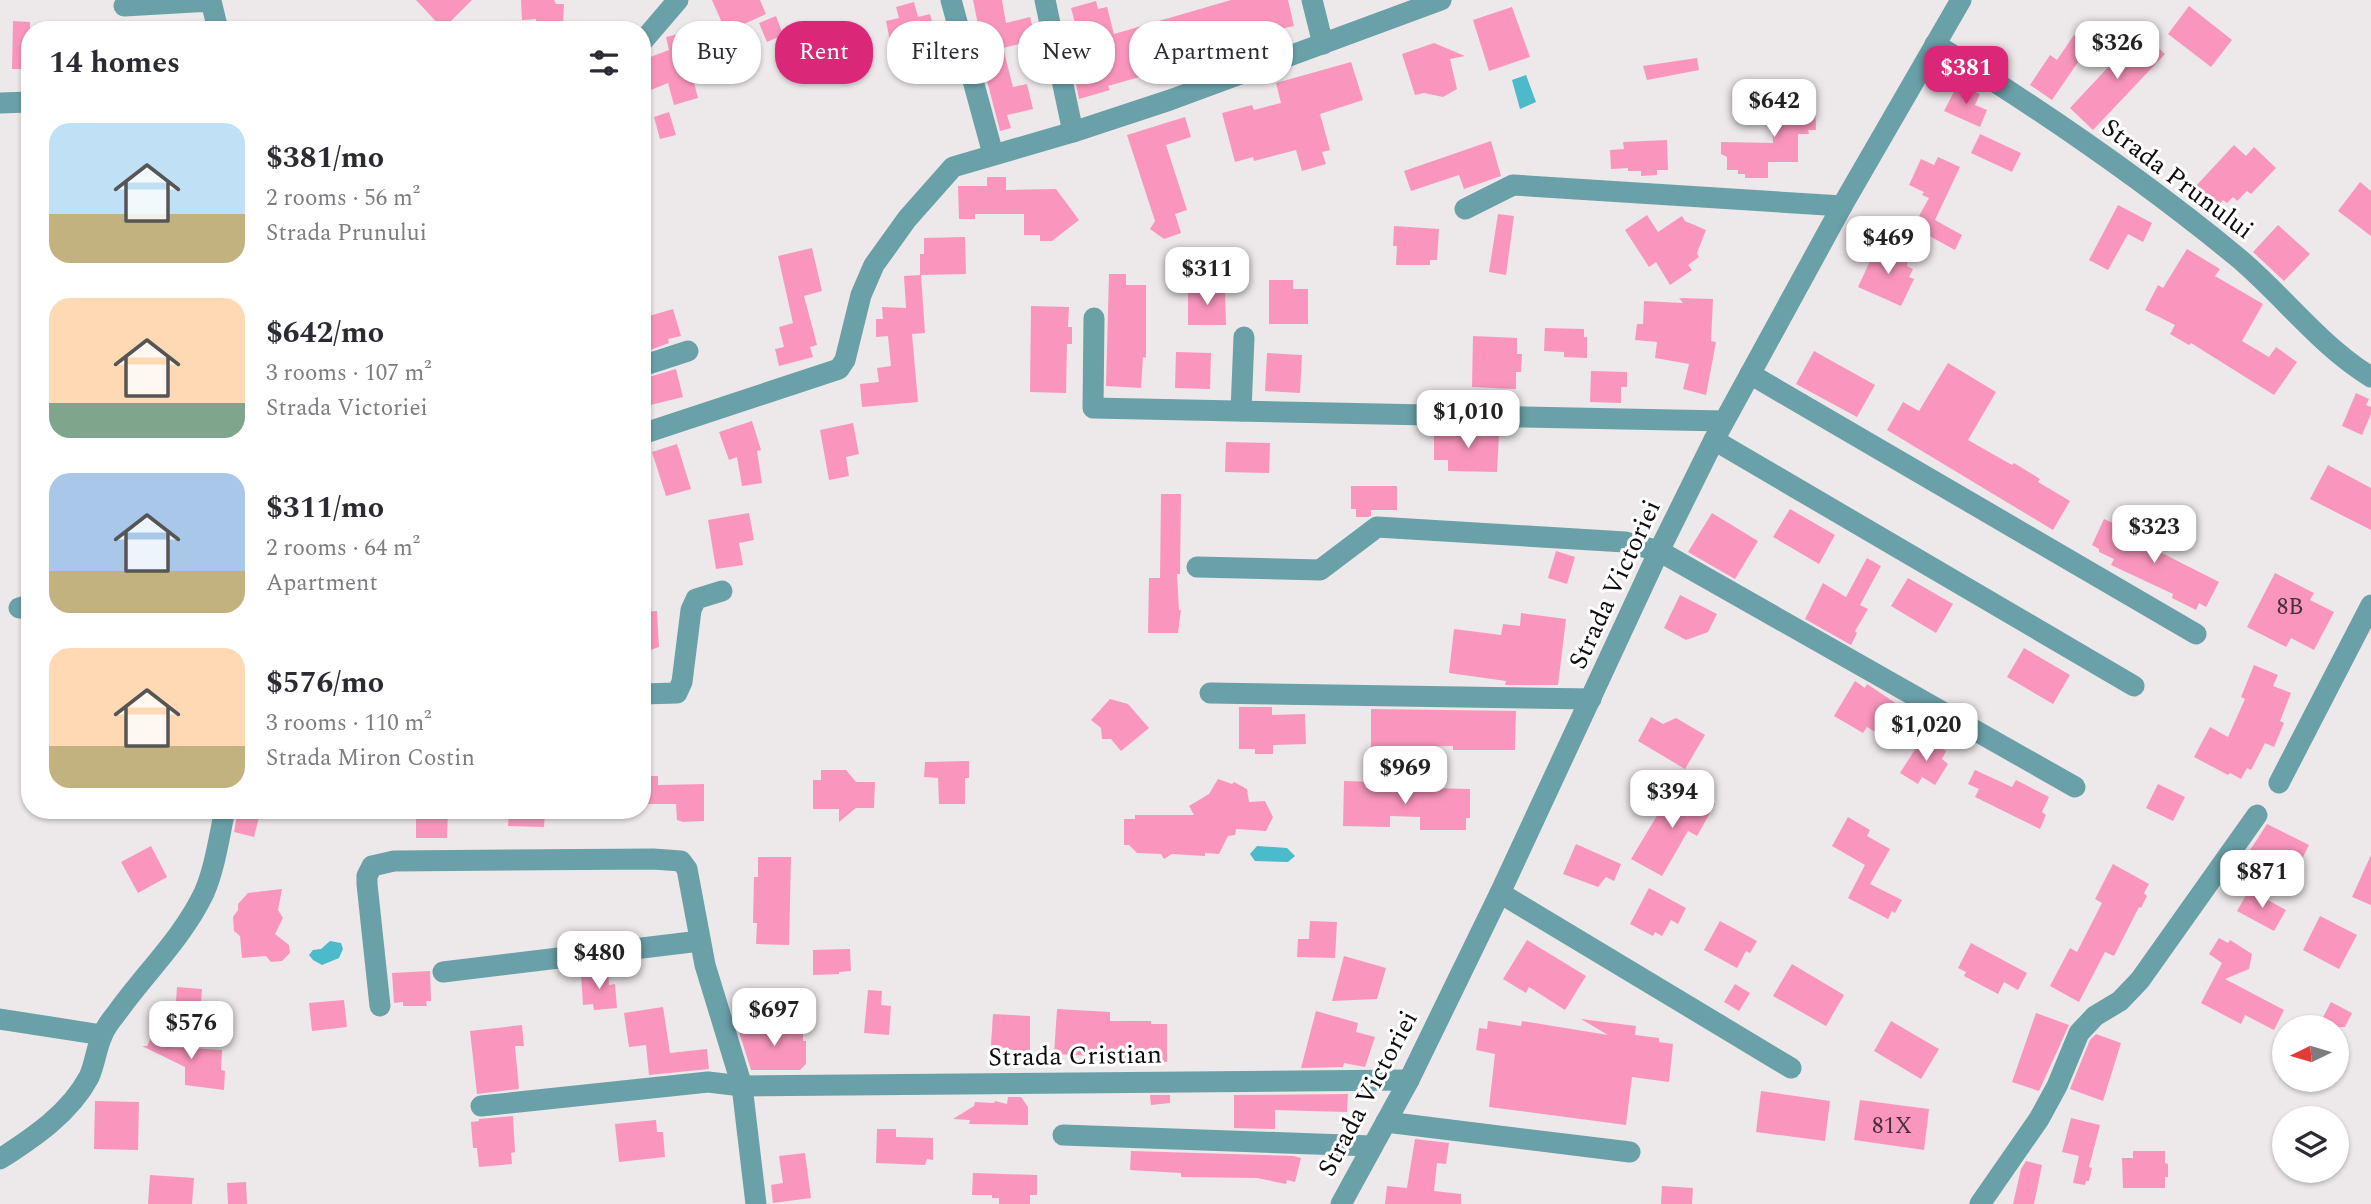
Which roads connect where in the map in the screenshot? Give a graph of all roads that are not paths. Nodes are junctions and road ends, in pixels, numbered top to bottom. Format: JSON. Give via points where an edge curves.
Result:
{"nodes":[{"id":1,"x":210,"y":0,"type":"edge"},
{"id":2,"x":678,"y":0,"type":"edge"},
{"id":3,"x":951,"y":0,"type":"edge"},
{"id":4,"x":1045,"y":0,"type":"edge"},
{"id":5,"x":1312,"y":0,"type":"edge"},
{"id":6,"x":1441,"y":0,"type":"edge"},
{"id":7,"x":1961,"y":0,"type":"edge"},
{"id":8,"x":124,"y":6,"type":"dead end"},
{"id":9,"x":216,"y":21,"type":"edge"},
{"id":10,"x":651,"y":31,"type":"edge"},
{"id":11,"x":1323,"y":44,"type":"junction"},
{"id":12,"x":1935,"y":44,"type":"junction"},
{"id":13,"x":21,"y":102,"type":"edge"},
{"id":14,"x":0,"y":103,"type":"edge"},
{"id":15,"x":1073,"y":132,"type":"junction"},
{"id":16,"x":993,"y":154,"type":"junction"},
{"id":17,"x":1842,"y":206,"type":"junction"},
{"id":18,"x":1465,"y":209,"type":"dead end"},
{"id":19,"x":1094,"y":318,"type":"dead end"},
{"id":20,"x":1244,"y":337,"type":"dead end"},
{"id":21,"x":688,"y":351,"type":"dead end"},
{"id":22,"x":651,"y":363,"type":"edge"},
{"id":23,"x":1750,"y":374,"type":"junction"},
{"id":24,"x":2371,"y":376,"type":"edge"},
{"id":25,"x":1241,"y":411,"type":"junction"},
{"id":26,"x":1724,"y":421,"type":"junction"},
{"id":27,"x":651,"y":431,"type":"edge"},
{"id":28,"x":1714,"y":440,"type":"junction"},
{"id":29,"x":1659,"y":551,"type":"junction"},
{"id":30,"x":1197,"y":567,"type":"dead end"},
{"id":31,"x":722,"y":591,"type":"dead end"},
{"id":32,"x":2371,"y":605,"type":"edge"},
{"id":33,"x":2196,"y":634,"type":"dead end"},
{"id":34,"x":2134,"y":686,"type":"dead end"},
{"id":35,"x":1210,"y":692,"type":"dead end"},
{"id":36,"x":651,"y":693,"type":"edge"},
{"id":37,"x":1591,"y":699,"type":"junction"},
{"id":38,"x":2279,"y":783,"type":"dead end"},
{"id":39,"x":2075,"y":788,"type":"dead end"},
{"id":40,"x":2257,"y":815,"type":"dead end"},
{"id":41,"x":223,"y":819,"type":"edge"},
{"id":42,"x":1500,"y":893,"type":"junction"},
{"id":43,"x":701,"y":942,"type":"junction"},
{"id":44,"x":443,"y":972,"type":"dead end"},
{"id":45,"x":380,"y":1006,"type":"dead end"},
{"id":46,"x":0,"y":1018,"type":"edge"},
{"id":47,"x":102,"y":1035,"type":"junction"},
{"id":48,"x":1791,"y":1068,"type":"dead end"},
{"id":49,"x":1409,"y":1080,"type":"junction"},
{"id":50,"x":742,"y":1086,"type":"junction"},
{"id":51,"x":481,"y":1106,"type":"dead end"},
{"id":52,"x":1385,"y":1122,"type":"junction"},
{"id":53,"x":1063,"y":1135,"type":"dead end"},
{"id":54,"x":0,"y":1140,"type":"edge"},
{"id":55,"x":27,"y":1142,"type":"junction"},
{"id":56,"x":1372,"y":1146,"type":"junction"},
{"id":57,"x":1630,"y":1152,"type":"dead end"},
{"id":58,"x":0,"y":1160,"type":"edge"},
{"id":59,"x":756,"y":1204,"type":"edge"},
{"id":60,"x":1341,"y":1204,"type":"edge"},
{"id":61,"x":1980,"y":1204,"type":"edge"}],
"edges":[{"from":1,"to":8,"type":"street"},
{"from":1,"to":9,"type":"street"},
{"from":2,"to":10,"type":"street"},
{"from":3,"to":16,"type":"street"},
{"from":4,"to":15,"type":"street"},
{"from":5,"to":11,"type":"street"},
{"from":6,"to":11,"type":"street"},
{"from":7,"to":12,"type":"street","name":"Strada Victoriei"},
{"from":11,"to":15,"type":"street"},
{"from":12,"to":17,"type":"street","name":"Strada Victoriei"},
{"from":12,"to":24,"type":"street","name":"Strada Prunului","via":[[2034,106],[2167,200],[2239,259],[2348,363]]},
{"from":13,"to":14,"type":"street"},
{"from":15,"to":16,"type":"street"},
{"from":16,"to":27,"type":"street","via":[[953,167],[906,219],[874,265],[839,369]]},
{"from":17,"to":18,"type":"street","via":[[1513,185]]},
{"from":17,"to":23,"type":"street","name":"Strada Victoriei"},
{"from":19,"to":25,"type":"street","via":[[1093,408]]},
{"from":20,"to":25,"type":"street"},
{"from":21,"to":22,"type":"street"},
{"from":23,"to":26,"type":"street","name":"Strada Victoriei"},
{"from":23,"to":33,"type":"street"},
{"from":25,"to":26,"type":"street"},
{"from":26,"to":28,"type":"street","name":"Strada Victoriei"},
{"from":28,"to":29,"type":"street","name":"Strada Victoriei"},
{"from":28,"to":34,"type":"street"},
{"from":29,"to":30,"type":"street","via":[[1625,542],[1377,527],[1320,570]]},
{"from":29,"to":37,"type":"street","name":"Strada Victoriei"},
{"from":29,"to":39,"type":"street"},
{"from":31,"to":36,"type":"street","via":[[696,599],[691,610],[677,692]]},
{"from":32,"to":38,"type":"street"},
{"from":35,"to":37,"type":"street"},
{"from":37,"to":42,"type":"street","name":"Strada Victoriei"},
{"from":40,"to":61,"type":"street","via":[[2140,980],[2079,1033],[2039,1119]]},
{"from":41,"to":47,"type":"street","via":[[205,891],[188,922]]},
{"from":42,"to":48,"type":"street"},
{"from":42,"to":49,"type":"street","name":"Strada Victoriei"},
{"from":43,"to":44,"type":"street"},
{"from":43,"to":45,"type":"street","via":[[687,869],[681,861],[380,863],[372,866],[367,876]]},
{"from":43,"to":50,"type":"street"},
{"from":46,"to":47,"type":"street"},
{"from":47,"to":55,"type":"street","via":[[90,1076],[54,1120]]},
{"from":49,"to":50,"type":"street","name":"Strada Cristian"},
{"from":49,"to":52,"type":"street","name":"Strada Victoriei"},
{"from":50,"to":51,"type":"street","name":"Strada Cristian","via":[[708,1082]]},
{"from":50,"to":59,"type":"street"},
{"from":52,"to":56,"type":"street","name":"Strada Victoriei"},
{"from":52,"to":57,"type":"street"},
{"from":53,"to":56,"type":"street"},
{"from":54,"to":55,"type":"street"},
{"from":55,"to":58,"type":"street"},
{"from":56,"to":60,"type":"street","name":"Strada Victoriei"}]}
